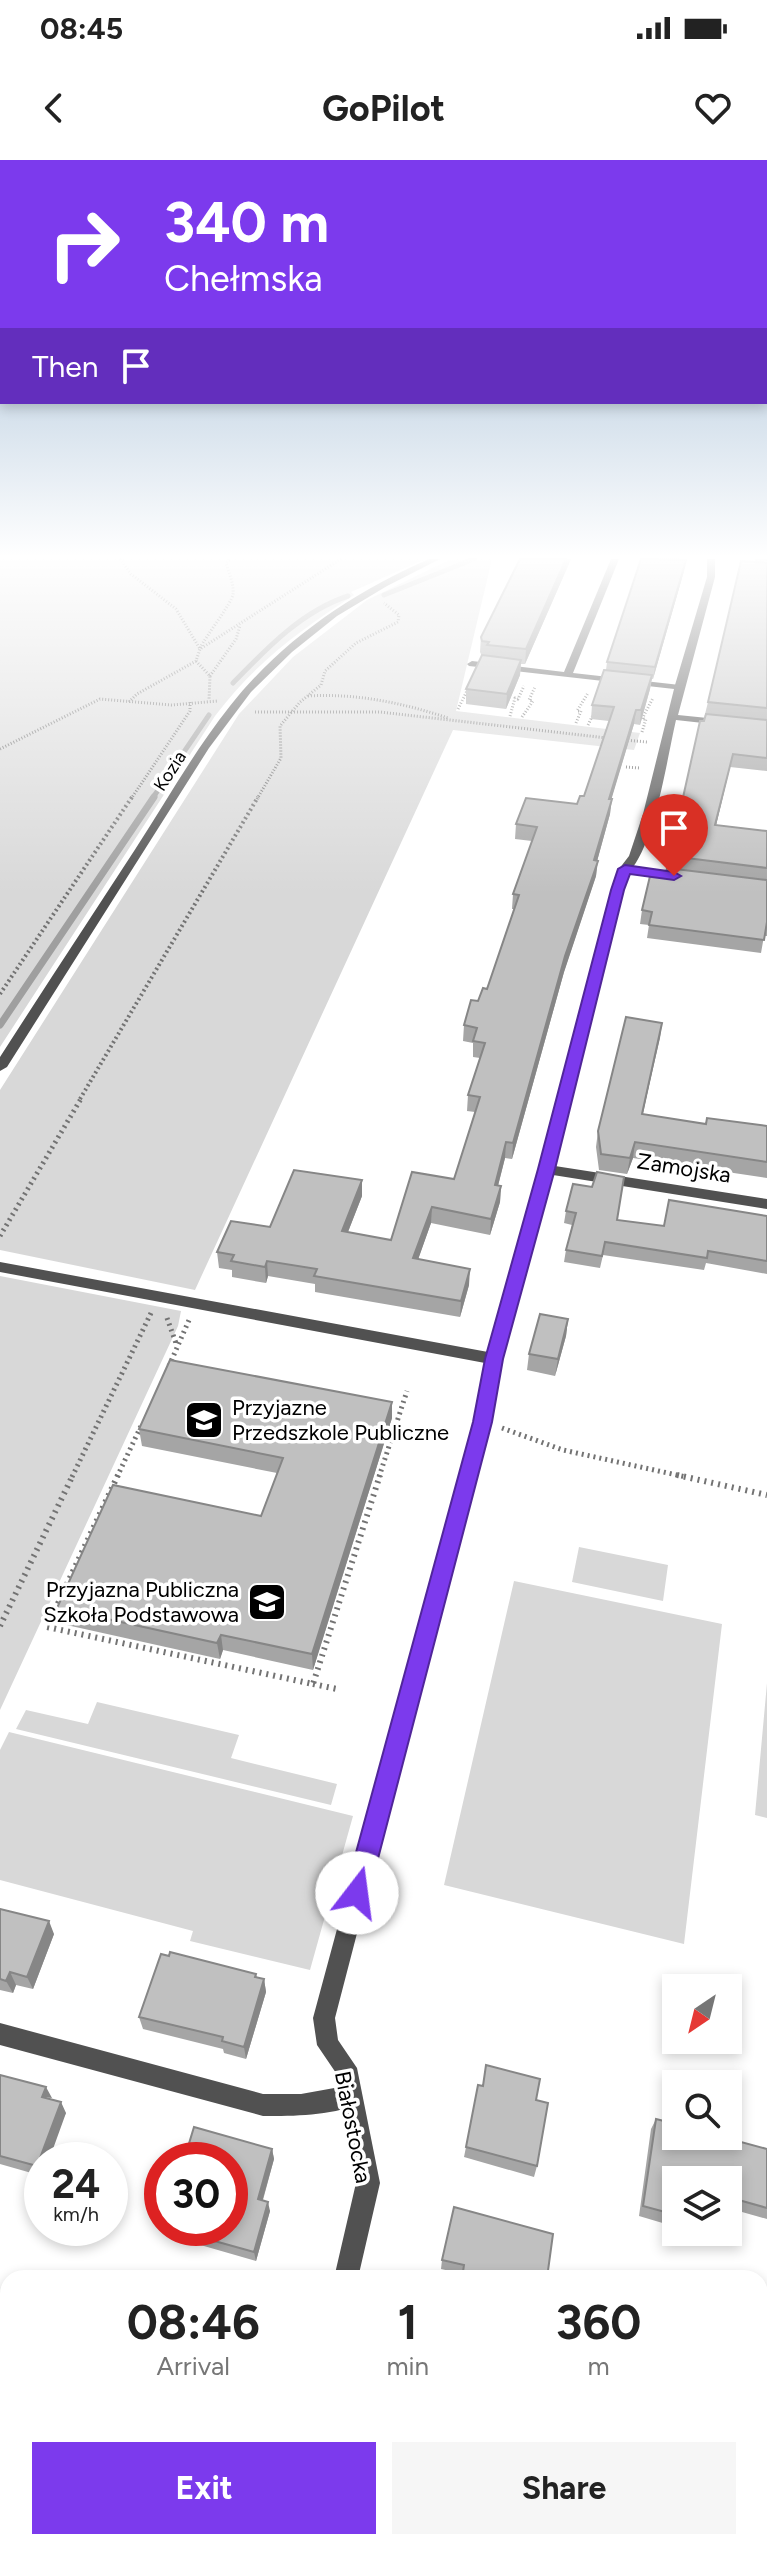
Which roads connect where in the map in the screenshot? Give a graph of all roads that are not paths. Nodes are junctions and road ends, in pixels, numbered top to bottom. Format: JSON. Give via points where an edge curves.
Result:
{"nodes":[{"id":1,"x":267,"y":671,"type":"edge"},
{"id":2,"x":532,"y":671,"type":"edge"},
{"id":3,"x":569,"y":671,"type":"edge"},
{"id":4,"x":685,"y":671,"type":"edge"},
{"id":5,"x":567,"y":675,"type":"junction"},
{"id":6,"x":680,"y":688,"type":"junction"},
{"id":7,"x":672,"y":717,"type":"junction"},
{"id":8,"x":767,"y":727,"type":"edge"},
{"id":9,"x":625,"y":869,"type":"junction"},
{"id":10,"x":705,"y":880,"type":"edge"},
{"id":11,"x":0,"y":1067,"type":"edge"},
{"id":12,"x":547,"y":1169,"type":"junction"},
{"id":13,"x":767,"y":1204,"type":"edge"},
{"id":14,"x":0,"y":1267,"type":"edge"},
{"id":15,"x":494,"y":1359,"type":"junction"},
{"id":16,"x":0,"y":2034,"type":"edge"},
{"id":17,"x":351,"y":2096,"type":"junction"},
{"id":18,"x":348,"y":2270,"type":"edge"}],
"edges":[{"from":1,"to":11,"type":"street","name":"Kozia","via":[[235,706]]},
{"from":2,"to":5,"type":"street"},
{"from":3,"to":5,"type":"street"},
{"from":4,"to":6,"type":"street","name":"Białostocka"},
{"from":5,"to":6,"type":"street"},
{"from":6,"to":7,"type":"street","name":"Białostocka"},
{"from":7,"to":8,"type":"street"},
{"from":7,"to":9,"type":"street","name":"Białostocka","via":[[648,814],[635,856]]},
{"from":9,"to":10,"type":"street"},
{"from":9,"to":12,"type":"street","name":"Białostocka"},
{"from":12,"to":13,"type":"street","name":"Zamojska"},
{"from":12,"to":15,"type":"street","name":"Białostocka"},
{"from":14,"to":15,"type":"street"},
{"from":15,"to":17,"type":"street","name":"Białostocka","via":[[482,1422],[324,2018],[328,2045],[346,2068]]},
{"from":16,"to":17,"type":"street","via":[[263,2105]]},
{"from":17,"to":18,"type":"street","name":"Białostocka","via":[[368,2183]]}]}
